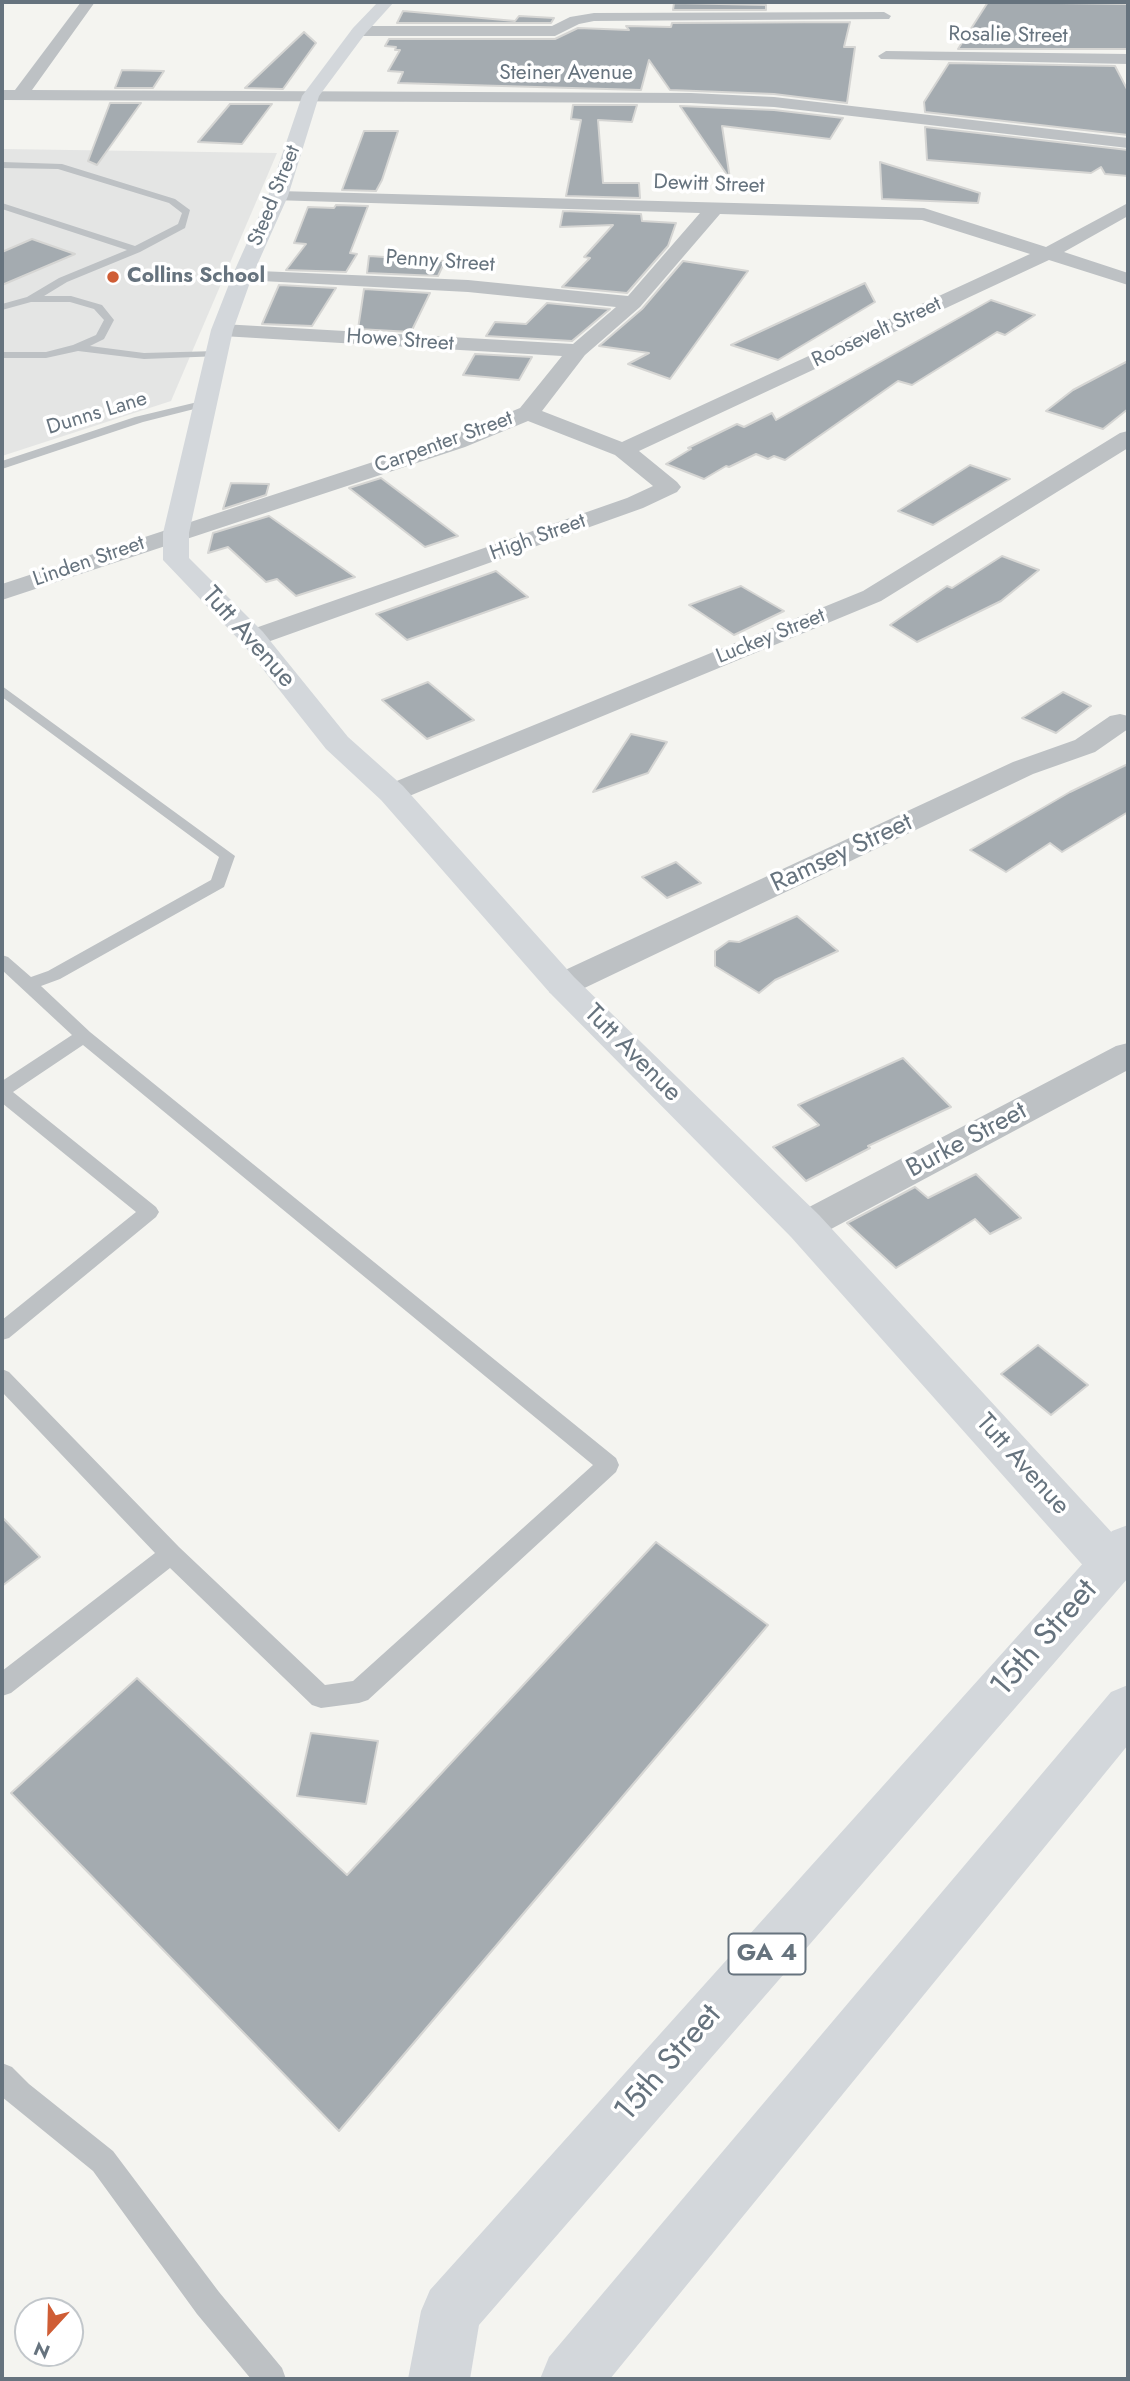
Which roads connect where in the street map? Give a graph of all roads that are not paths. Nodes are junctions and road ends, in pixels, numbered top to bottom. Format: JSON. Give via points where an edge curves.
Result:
{"nodes":[{"id":1,"x":88,"y":2,"type":"edge"},
{"id":2,"x":386,"y":2,"type":"edge"},
{"id":3,"x":583,"y":2,"type":"edge"},
{"id":4,"x":575,"y":20,"type":"junction"},
{"id":5,"x":359,"y":31,"type":"junction"},
{"id":6,"x":885,"y":36,"type":"edge"},
{"id":7,"x":1128,"y":59,"type":"edge"},
{"id":8,"x":2,"y":95,"type":"edge"},
{"id":9,"x":20,"y":95,"type":"junction"},
{"id":10,"x":311,"y":96,"type":"junction"},
{"id":11,"x":1128,"y":143,"type":"edge"},
{"id":12,"x":2,"y":165,"type":"edge"},
{"id":13,"x":278,"y":196,"type":"junction"},
{"id":14,"x":2,"y":206,"type":"edge"},
{"id":15,"x":715,"y":208,"type":"junction"},
{"id":16,"x":1128,"y":209,"type":"edge"},
{"id":17,"x":136,"y":250,"type":"junction"},
{"id":18,"x":1048,"y":253,"type":"junction"},
{"id":19,"x":243,"y":274,"type":"junction"},
{"id":20,"x":1128,"y":279,"type":"edge"},
{"id":21,"x":30,"y":299,"type":"junction"},
{"id":22,"x":633,"y":303,"type":"junction"},
{"id":23,"x":2,"y":307,"type":"edge"},
{"id":24,"x":222,"y":330,"type":"junction"},
{"id":25,"x":77,"y":348,"type":"junction"},
{"id":26,"x":578,"y":351,"type":"junction"},
{"id":27,"x":216,"y":354,"type":"junction"},
{"id":28,"x":2,"y":355,"type":"edge"},
{"id":29,"x":206,"y":403,"type":"junction"},
{"id":30,"x":528,"y":413,"type":"junction"},
{"id":31,"x":1128,"y":438,"type":"edge"},
{"id":32,"x":623,"y":450,"type":"junction"},
{"id":33,"x":2,"y":465,"type":"edge"},
{"id":34,"x":176,"y":533,"type":"junction"},
{"id":35,"x":2,"y":592,"type":"edge"},
{"id":36,"x":253,"y":638,"type":"junction"},
{"id":37,"x":2,"y":690,"type":"edge"},
{"id":38,"x":1120,"y":722,"type":"dead end"},
{"id":39,"x":392,"y":793,"type":"junction"},
{"id":40,"x":2,"y":961,"type":"edge"},
{"id":41,"x":29,"y":984,"type":"junction"},
{"id":42,"x":562,"y":985,"type":"junction"},
{"id":43,"x":85,"y":1037,"type":"junction"},
{"id":44,"x":1128,"y":1055,"type":"edge"},
{"id":45,"x":2,"y":1091,"type":"edge"},
{"id":46,"x":805,"y":1226,"type":"junction"},
{"id":47,"x":2,"y":1332,"type":"edge"},
{"id":48,"x":2,"y":1378,"type":"edge"},
{"id":49,"x":171,"y":1554,"type":"junction"},
{"id":50,"x":1120,"y":1554,"type":"edge"},
{"id":51,"x":2,"y":1685,"type":"edge"},
{"id":52,"x":1128,"y":1709,"type":"edge"},
{"id":53,"x":2,"y":2077,"type":"edge"},
{"id":54,"x":271,"y":2379,"type":"edge"},
{"id":55,"x":439,"y":2379,"type":"edge"},
{"id":56,"x":571,"y":2379,"type":"edge"}],
"edges":[{"from":1,"to":9,"type":"street"},
{"from":2,"to":5,"type":"street","name":"Steed Street"},
{"from":3,"to":4,"type":"street"},
{"from":4,"to":5,"type":"street","via":[[555,31],[516,33]]},
{"from":4,"to":6,"type":"street","via":[[594,17]]},
{"from":5,"to":10,"type":"street","name":"Steed Street"},
{"from":6,"to":7,"type":"street","name":"Rosalie Street"},
{"from":8,"to":9,"type":"street","name":"Steiner Avenue"},
{"from":9,"to":10,"type":"street","name":"Steiner Avenue"},
{"from":10,"to":11,"type":"street","name":"Steiner Avenue","via":[[774,102],[888,109]]},
{"from":10,"to":13,"type":"street","name":"Steed Street"},
{"from":12,"to":17,"type":"lane","via":[[59,166],[173,201],[187,212],[182,226]]},
{"from":13,"to":15,"type":"street","name":"Dewitt Street"},
{"from":13,"to":19,"type":"street","name":"Steed Street"},
{"from":14,"to":17,"type":"lane"},
{"from":15,"to":18,"type":"street","name":"Dewitt Street","via":[[925,214]]},
{"from":15,"to":22,"type":"street","name":"Carpenter Street"},
{"from":16,"to":18,"type":"street","name":"Roosevelt Street"},
{"from":17,"to":21,"type":"lane"},
{"from":18,"to":20,"type":"street","name":"Dewitt Street"},
{"from":18,"to":32,"type":"street","name":"Roosevelt Street"},
{"from":19,"to":22,"type":"street","name":"Penny Street","via":[[468,286]]},
{"from":19,"to":24,"type":"street","name":"Steed Street"},
{"from":21,"to":23,"type":"lane"},
{"from":21,"to":25,"type":"lane","via":[[71,299],[98,307],[109,320],[100,337]]},
{"from":22,"to":26,"type":"street","name":"Carpenter Street"},
{"from":24,"to":26,"type":"street","name":"Howe Street"},
{"from":24,"to":27,"type":"street","name":"Steed Street"},
{"from":25,"to":27,"type":"lane","via":[[144,356]]},
{"from":25,"to":28,"type":"lane","via":[[47,355]]},
{"from":26,"to":30,"type":"street","name":"Carpenter Street"},
{"from":27,"to":29,"type":"street","name":"Steed Street"},
{"from":29,"to":33,"type":"lane","name":"Dunns Lane","via":[[139,419]]},
{"from":29,"to":34,"type":"street","name":"Steed Street"},
{"from":30,"to":32,"type":"street","name":"High Street"},
{"from":30,"to":34,"type":"street","name":"Carpenter Street","via":[[457,442]]},
{"from":31,"to":39,"type":"street","name":"Luckey Street","via":[[872,596]]},
{"from":32,"to":36,"type":"street","name":"High Street","via":[[669,487]]},
{"from":34,"to":35,"type":"street","name":"Linden Street"},
{"from":34,"to":36,"type":"street","name":"Tutt Avenue","via":[[176,560]]},
{"from":36,"to":39,"type":"street","name":"Tutt Avenue","via":[[337,743]]},
{"from":37,"to":41,"type":"lane","via":[[227,856],[218,884],[54,975]]},
{"from":38,"to":42,"type":"street","name":"Ramsey Street","via":[[1085,746],[1023,768]]},
{"from":39,"to":42,"type":"street","name":"Tutt Avenue"},
{"from":40,"to":41,"type":"lane"},
{"from":41,"to":43,"type":"lane"},
{"from":42,"to":46,"type":"street","name":"Tutt Avenue"},
{"from":43,"to":45,"type":"lane"},
{"from":43,"to":49,"type":"lane","via":[[608,1465],[359,1692],[321,1697]]},
{"from":44,"to":46,"type":"street","name":"Burke Street"},
{"from":45,"to":47,"type":"lane","via":[[149,1212]]},
{"from":46,"to":50,"type":"street","name":"Tutt Avenue"},
{"from":48,"to":49,"type":"lane"},
{"from":49,"to":51,"type":"lane"},
{"from":50,"to":55,"type":"street","name":"15th Street","number":"GA 4","via":[[451,2311]]},
{"from":52,"to":56,"type":"street"},
{"from":53,"to":54,"type":"lane","via":[[103,2161],[208,2303]]}]}
